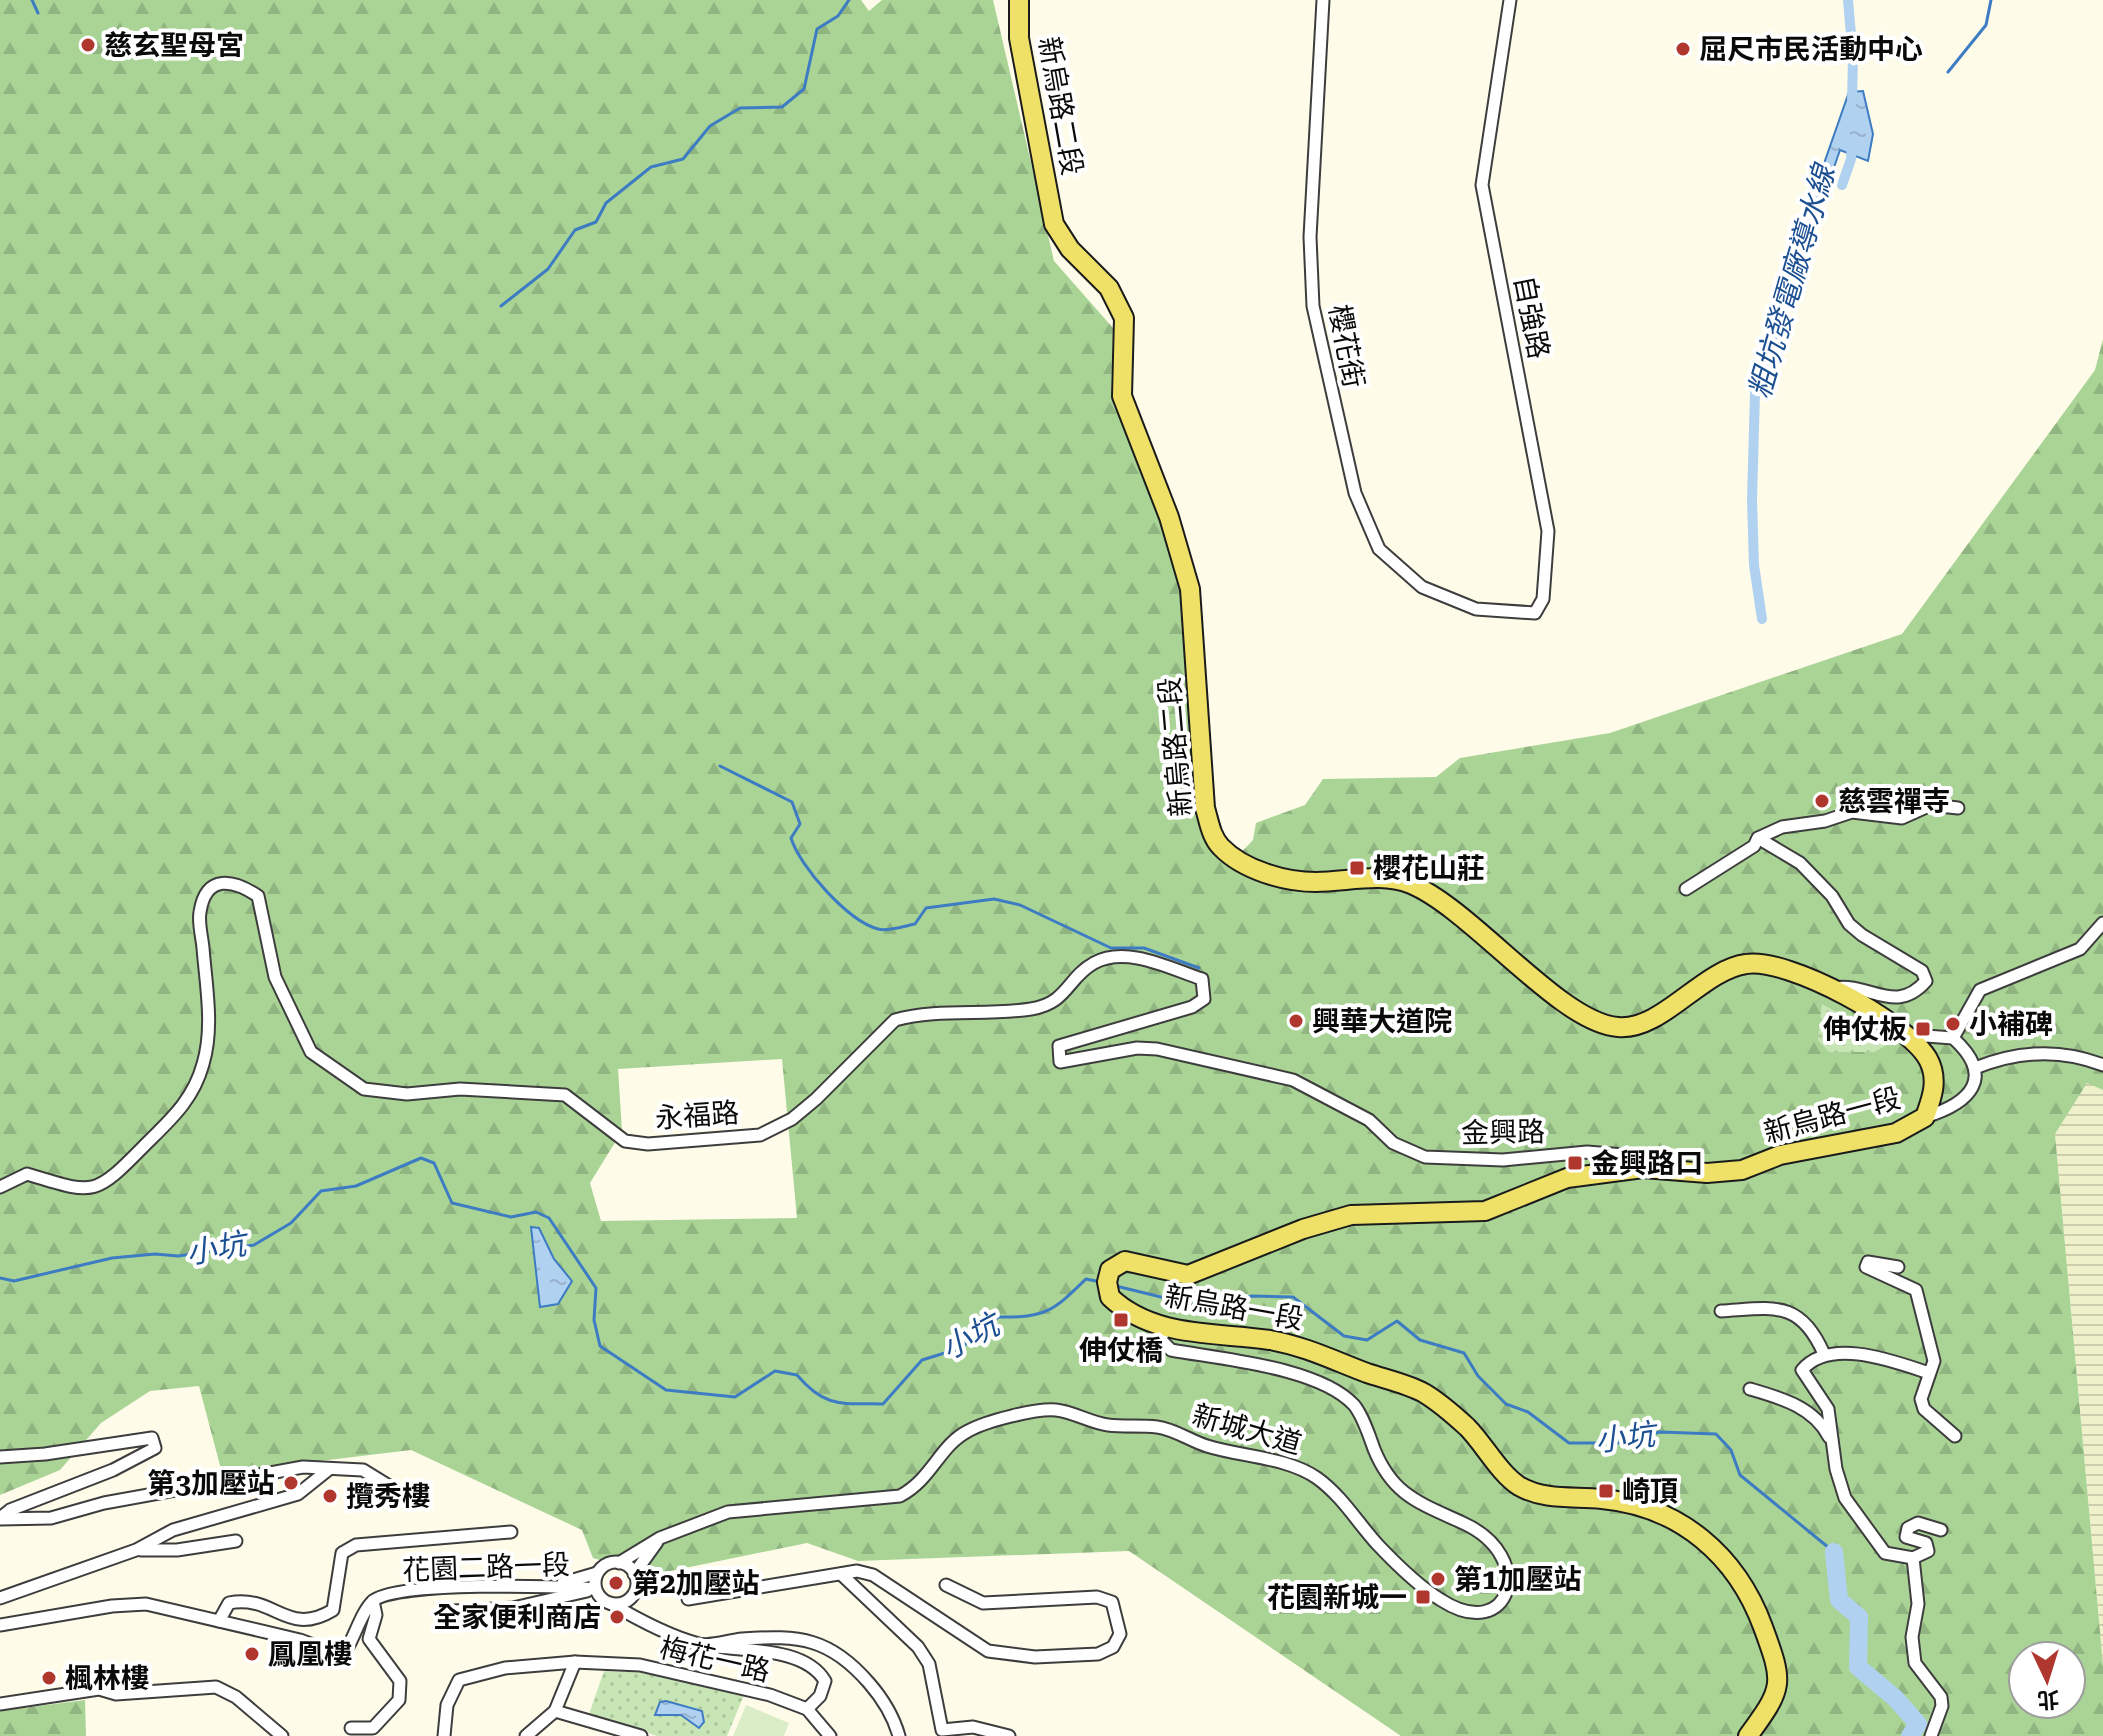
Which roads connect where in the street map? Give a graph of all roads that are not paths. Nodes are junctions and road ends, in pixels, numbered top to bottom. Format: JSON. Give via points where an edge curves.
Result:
{"nodes":[{"id":1,"x":1019,"y":0,"type":"edge"},
{"id":2,"x":1323,"y":0,"type":"edge"},
{"id":3,"x":1510,"y":0,"type":"edge"},
{"id":4,"x":1506,"y":612,"type":"joint"},
{"id":5,"x":1958,"y":808,"type":"dead end"},
{"id":6,"x":1758,"y":838,"type":"junction"},
{"id":7,"x":1686,"y":889,"type":"dead end"},
{"id":8,"x":2103,"y":923,"type":"edge"},
{"id":9,"x":1829,"y":989,"type":"junction"},
{"id":10,"x":1953,"y":1038,"type":"junction"},
{"id":11,"x":1912,"y":1040,"type":"junction"},
{"id":12,"x":2103,"y":1065,"type":"edge"},
{"id":13,"x":1975,"y":1068,"type":"junction"},
{"id":14,"x":1925,"y":1117,"type":"junction"},
{"id":15,"x":1369,"y":1120,"type":"joint"},
{"id":16,"x":1643,"y":1168,"type":"junction"},
{"id":17,"x":0,"y":1187,"type":"edge"},
{"id":18,"x":1898,"y":1267,"type":"dead end"},
{"id":19,"x":1721,"y":1311,"type":"dead end"},
{"id":20,"x":1165,"y":1327,"type":"junction"},
{"id":21,"x":1824,"y":1354,"type":"junction"},
{"id":22,"x":1929,"y":1373,"type":"junction"},
{"id":23,"x":1750,"y":1389,"type":"dead end"},
{"id":24,"x":1955,"y":1436,"type":"dead end"},
{"id":25,"x":1833,"y":1444,"type":"junction"},
{"id":26,"x":0,"y":1457,"type":"edge"},
{"id":27,"x":328,"y":1470,"type":"junction"},
{"id":28,"x":402,"y":1494,"type":"dead end"},
{"id":29,"x":0,"y":1518,"type":"edge"},
{"id":30,"x":1941,"y":1530,"type":"dead end"},
{"id":31,"x":511,"y":1532,"type":"dead end"},
{"id":32,"x":660,"y":1538,"type":"junction"},
{"id":33,"x":236,"y":1541,"type":"dead end"},
{"id":34,"x":136,"y":1550,"type":"junction"},
{"id":35,"x":1913,"y":1558,"type":"junction"},
{"id":36,"x":619,"y":1563,"type":"junction"},
{"id":37,"x":597,"y":1573,"type":"junction"},
{"id":38,"x":634,"y":1574,"type":"junction"},
{"id":39,"x":841,"y":1574,"type":"junction"},
{"id":40,"x":558,"y":1585,"type":"junction"},
{"id":41,"x":946,"y":1585,"type":"dead end"},
{"id":42,"x":595,"y":1589,"type":"junction"},
{"id":43,"x":631,"y":1597,"type":"junction"},
{"id":44,"x":0,"y":1598,"type":"edge"},
{"id":45,"x":688,"y":1599,"type":"dead end"},
{"id":46,"x":373,"y":1601,"type":"junction"},
{"id":47,"x":610,"y":1603,"type":"junction"},
{"id":48,"x":453,"y":1611,"type":"dead end"},
{"id":49,"x":219,"y":1621,"type":"junction"},
{"id":50,"x":642,"y":1622,"type":"junction"},
{"id":51,"x":0,"y":1625,"type":"edge"},
{"id":52,"x":702,"y":1645,"type":"junction"},
{"id":53,"x":575,"y":1662,"type":"junction"},
{"id":54,"x":0,"y":1704,"type":"edge"},
{"id":55,"x":807,"y":1709,"type":"junction"},
{"id":56,"x":555,"y":1711,"type":"junction"},
{"id":57,"x":351,"y":1728,"type":"dead end"},
{"id":58,"x":282,"y":1736,"type":"edge"},
{"id":59,"x":444,"y":1736,"type":"edge"},
{"id":60,"x":526,"y":1736,"type":"edge"},
{"id":61,"x":641,"y":1736,"type":"edge"},
{"id":62,"x":830,"y":1736,"type":"edge"},
{"id":63,"x":899,"y":1736,"type":"edge"},
{"id":64,"x":1009,"y":1736,"type":"edge"},
{"id":65,"x":1748,"y":1736,"type":"edge"},
{"id":66,"x":1931,"y":1736,"type":"edge"}],
"edges":[{"from":1,"to":9,"type":"main road","name":"新烏路二段","via":[[1019,38],[1054,224],[1070,249],[1109,288],[1124,318],[1122,396],[1169,517],[1190,589],[1205,808],[1221,847],[1284,879],[1398,878],[1416,886],[1601,1024],[1621,1028],[1645,1021],[1726,968],[1745,964],[1777,965]]},
{"from":2,"to":4,"type":"street","name":"櫻花街","via":[[1310,237],[1313,306],[1355,493],[1379,549],[1401,572],[1450,600]]},
{"from":3,"to":4,"type":"street","name":"自強路","via":[[1482,185],[1548,531],[1543,599],[1535,613]]},
{"from":5,"to":6,"type":"street","via":[[1931,805],[1902,818],[1852,812],[1782,827]]},
{"from":6,"to":7,"type":"street","via":[[1754,846]]},
{"from":6,"to":9,"type":"street","via":[[1800,863],[1832,896],[1849,924],[1922,971],[1926,981],[1915,994],[1897,998],[1849,985]]},
{"from":8,"to":10,"type":"street","via":[[2080,949],[1980,990]]},
{"from":9,"to":11,"type":"main road","name":"新烏路二段"},
{"from":10,"to":11,"type":"street"},
{"from":10,"to":13,"type":"street"},
{"from":11,"to":14,"type":"main road","name":"新烏路二段","via":[[1929,1060],[1935,1078]]},
{"from":12,"to":13,"type":"street","via":[[2046,1052],[2002,1057]]},
{"from":13,"to":14,"type":"street","via":[[1971,1094]]},
{"from":14,"to":16,"type":"main road","name":"新烏路一段","via":[[1896,1133],[1780,1155],[1742,1170]]},
{"from":15,"to":16,"type":"street","name":"金興路","via":[[1393,1143],[1425,1157],[1503,1160],[1587,1152],[1636,1156]]},
{"from":15,"to":17,"type":"street","name":"永福路","via":[[1293,1080],[1157,1049],[1060,1062],[1059,1046],[1204,999],[1202,979],[1140,958],[1093,964],[1052,1005],[895,1020],[804,1109],[760,1135],[648,1144],[625,1141],[565,1095],[364,1089],[311,1052],[275,977],[258,896],[237,882],[208,890],[199,913],[209,1032],[203,1065],[185,1107],[109,1182],[80,1190],[27,1174]]},
{"from":16,"to":20,"type":"main road","name":"新烏路一段","via":[[1567,1178],[1485,1211],[1351,1215],[1188,1275],[1125,1261],[1110,1270],[1110,1297]]},
{"from":18,"to":22,"type":"street","via":[[1868,1262],[1866,1267],[1916,1290],[1932,1342]]},
{"from":19,"to":21,"type":"street","via":[[1776,1307],[1795,1314],[1813,1328]]},
{"from":20,"to":32,"type":"street","name":"新城大道","via":[[1161,1340],[1171,1350],[1278,1367],[1353,1405],[1380,1463],[1401,1492],[1480,1532],[1500,1549],[1508,1566],[1508,1586],[1500,1604],[1479,1614],[1458,1611],[1429,1592],[1378,1545],[1343,1502],[1300,1468],[1206,1446],[1159,1427],[1107,1425],[1055,1410],[970,1430],[951,1443],[920,1486],[900,1496],[728,1512]]},
{"from":20,"to":65,"type":"main road","name":"新烏路一段","via":[[1314,1351],[1423,1393],[1466,1426],[1518,1485],[1553,1498],[1614,1501],[1691,1530],[1728,1560],[1751,1594],[1776,1662],[1779,1686],[1774,1700]]},
{"from":21,"to":22,"type":"street","via":[[1866,1357]]},
{"from":21,"to":25,"type":"street","via":[[1802,1370],[1828,1409]]},
{"from":22,"to":24,"type":"street","via":[[1921,1399],[1924,1409]]},
{"from":23,"to":25,"type":"street","via":[[1788,1400],[1822,1422]]},
{"from":25,"to":35,"type":"street","via":[[1845,1498],[1870,1534],[1885,1553]]},
{"from":26,"to":29,"type":"street","via":[[152,1438],[155,1448]]},
{"from":27,"to":28,"type":"street","via":[[363,1470]]},
{"from":27,"to":29,"type":"street","via":[[303,1467],[104,1503],[51,1518]]},
{"from":27,"to":34,"type":"street","via":[[298,1494],[173,1530]]},
{"from":30,"to":35,"type":"street","via":[[1918,1523],[1908,1528],[1906,1537],[1926,1543],[1928,1551]]},
{"from":31,"to":49,"type":"street","via":[[356,1545],[342,1553],[333,1610],[318,1620],[304,1622],[245,1600],[229,1603]]},
{"from":32,"to":36,"type":"street","name":"新城大道"},
{"from":32,"to":38,"type":"street"},
{"from":33,"to":34,"type":"street"},
{"from":34,"to":44,"type":"street"},
{"from":35,"to":66,"type":"street","via":[[1918,1604],[1912,1637],[1915,1663],[1942,1706]]},
{"from":36,"to":37,"type":"street","via":[[606,1564]]},
{"from":36,"to":38,"type":"street"},
{"from":37,"to":40,"type":"street"},
{"from":37,"to":42,"type":"street"},
{"from":38,"to":43,"type":"street","via":[[637,1586]]},
{"from":39,"to":41,"type":"street","via":[[873,1575],[988,1651],[1035,1657],[1098,1654],[1113,1647],[1120,1634],[1112,1602],[1097,1597],[983,1603]]},
{"from":39,"to":45,"type":"street"},
{"from":39,"to":64,"type":"street","via":[[918,1647],[929,1664],[942,1730],[973,1727]]},
{"from":40,"to":42,"type":"street","name":"花園二路一段"},
{"from":40,"to":46,"type":"street","name":"花園二路一段","via":[[415,1590]]},
{"from":42,"to":47,"type":"street"},
{"from":42,"to":48,"type":"street","via":[[513,1608]]},
{"from":43,"to":47,"type":"street"},
{"from":43,"to":50,"type":"street"},
{"from":46,"to":49,"type":"street","name":"花園二路一段","via":[[349,1645],[329,1651]]},
{"from":46,"to":57,"type":"street","via":[[376,1615],[369,1639],[400,1681],[399,1700],[373,1728]]},
{"from":47,"to":50,"type":"street"},
{"from":49,"to":51,"type":"street","name":"花園二路一段","via":[[146,1604]]},
{"from":50,"to":52,"type":"street"},
{"from":52,"to":55,"type":"street","via":[[784,1655],[812,1666],[825,1681]]},
{"from":52,"to":63,"type":"street","via":[[781,1639],[810,1641],[838,1651],[876,1692]]},
{"from":53,"to":55,"type":"street","name":"梅花一路","via":[[683,1673]]},
{"from":53,"to":56,"type":"street"},
{"from":53,"to":59,"type":"street","name":"梅花一路","via":[[505,1668],[459,1680],[447,1705]]},
{"from":54,"to":58,"type":"street","via":[[99,1689],[116,1694],[216,1687]]},
{"from":55,"to":62,"type":"street","name":"梅花一路"},
{"from":56,"to":60,"type":"street"},
{"from":56,"to":61,"type":"street"}]}
